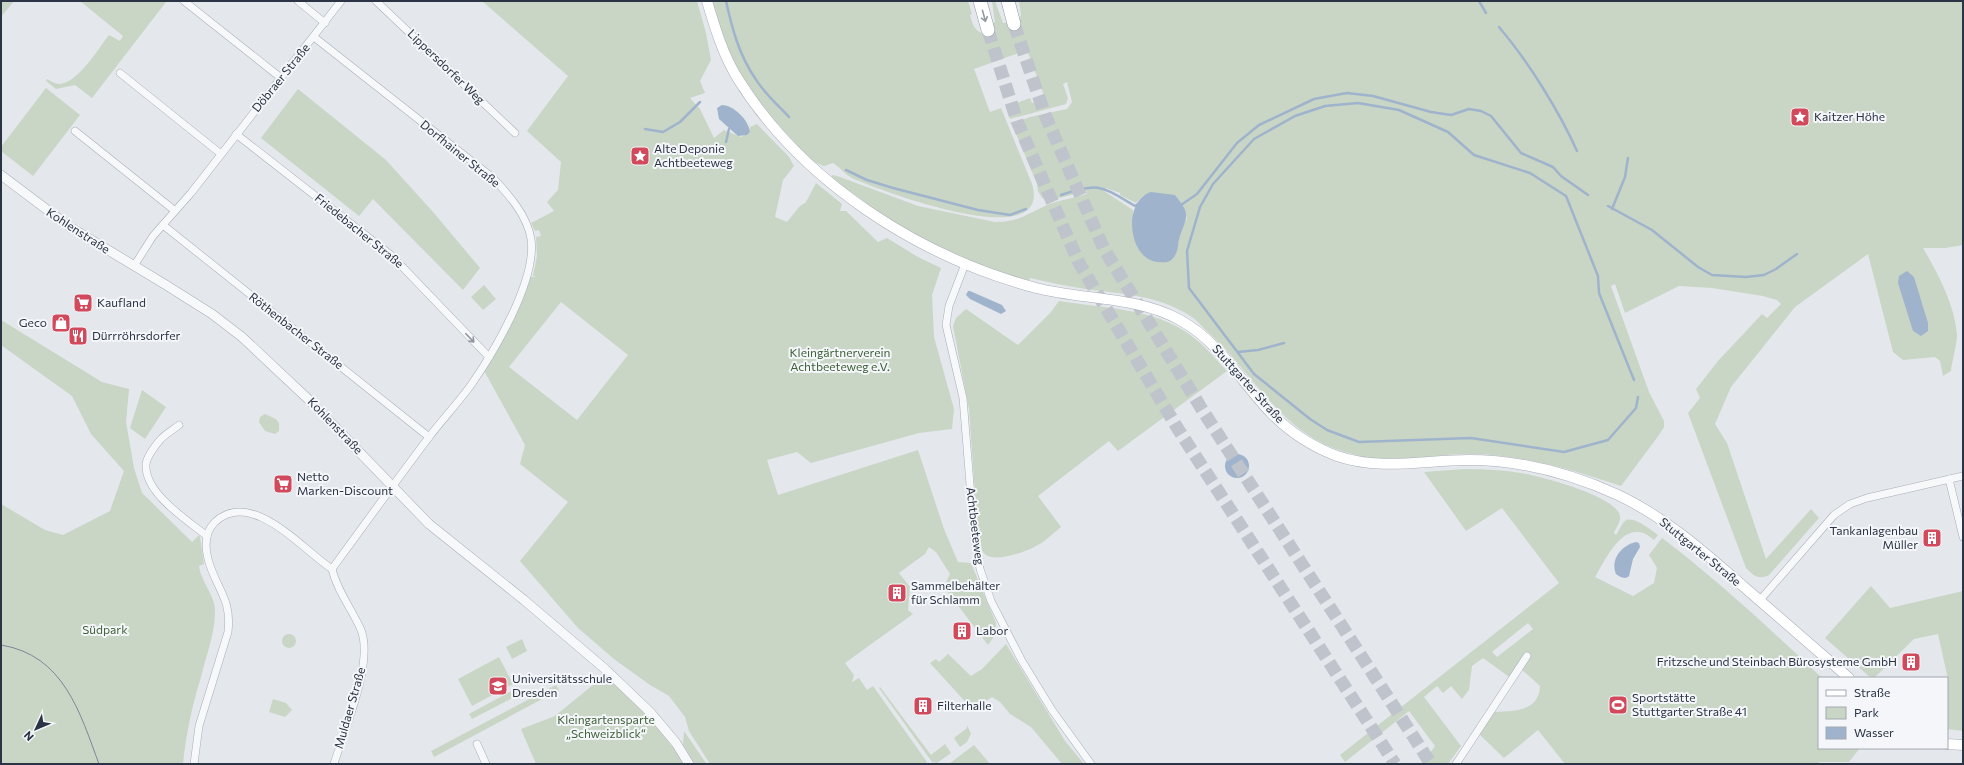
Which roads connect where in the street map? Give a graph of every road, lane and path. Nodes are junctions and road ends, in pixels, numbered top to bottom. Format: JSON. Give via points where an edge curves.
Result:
{"nodes":[{"id":1,"x":184,"y":1,"type":"edge"},
{"id":2,"x":298,"y":1,"type":"edge"},
{"id":3,"x":341,"y":1,"type":"edge"},
{"id":4,"x":376,"y":1,"type":"edge"},
{"id":5,"x":707,"y":1,"type":"edge"},
{"id":6,"x":980,"y":1,"type":"edge"},
{"id":7,"x":1008,"y":1,"type":"edge"},
{"id":8,"x":325,"y":23,"type":"junction"},
{"id":9,"x":1014,"y":24,"type":"tunnel mouth"},
{"id":10,"x":988,"y":30,"type":"tunnel mouth"},
{"id":11,"x":314,"y":37,"type":"junction"},
{"id":12,"x":120,"y":73,"type":"dead end"},
{"id":13,"x":281,"y":78,"type":"junction"},
{"id":14,"x":75,"y":131,"type":"dead end"},
{"id":15,"x":515,"y":133,"type":"dead end"},
{"id":16,"x":236,"y":134,"type":"junction"},
{"id":17,"x":222,"y":154,"type":"junction"},
{"id":18,"x":1,"y":175,"type":"edge"},
{"id":19,"x":174,"y":210,"type":"junction"},
{"id":20,"x":163,"y":225,"type":"junction"},
{"id":21,"x":965,"y":264,"type":"junction"},
{"id":22,"x":134,"y":266,"type":"junction"},
{"id":23,"x":489,"y":357,"type":"junction"},
{"id":24,"x":179,"y":425,"type":"dead end"},
{"id":25,"x":429,"y":437,"type":"junction"},
{"id":26,"x":1963,"y":476,"type":"edge"},
{"id":27,"x":1950,"y":479,"type":"junction"},
{"id":28,"x":392,"y":487,"type":"junction"},
{"id":29,"x":207,"y":536,"type":"junction"},
{"id":30,"x":1963,"y":537,"type":"edge"},
{"id":31,"x":332,"y":569,"type":"junction"},
{"id":32,"x":1760,"y":600,"type":"junction"},
{"id":33,"x":1527,"y":656,"type":"dead end"},
{"id":34,"x":1848,"y":677,"type":"edge"},
{"id":35,"x":477,"y":744,"type":"dead end"},
{"id":36,"x":1948,"y":744,"type":"edge"},
{"id":37,"x":1963,"y":746,"type":"edge"},
{"id":38,"x":194,"y":764,"type":"edge"},
{"id":39,"x":334,"y":764,"type":"edge"},
{"id":40,"x":486,"y":764,"type":"edge"},
{"id":41,"x":689,"y":764,"type":"edge"},
{"id":42,"x":1090,"y":764,"type":"edge"},
{"id":43,"x":1456,"y":764,"type":"edge"}],
"edges":[{"from":1,"to":13,"type":"street"},
{"from":2,"to":8,"type":"street"},
{"from":3,"to":8,"type":"street","name":"Döbraer Straße"},
{"from":4,"to":15,"type":"street","name":"Lippersdorfer Weg"},
{"from":5,"to":21,"type":"main road","name":"Stuttgarter Straße","via":[[717,34],[737,78],[794,149],[871,213],[929,247]]},
{"from":6,"to":10,"type":"highway","one_way":true},
{"from":7,"to":9,"type":"highway"},
{"from":8,"to":11,"type":"street","name":"Döbraer Straße"},
{"from":11,"to":13,"type":"street","name":"Döbraer Straße"},
{"from":11,"to":23,"type":"street","name":"Dorfhainer Straße","via":[[492,178],[511,197],[525,221],[531,240],[530,262],[519,297]]},
{"from":12,"to":17,"type":"street"},
{"from":13,"to":16,"type":"street","name":"Döbraer Straße"},
{"from":14,"to":19,"type":"street"},
{"from":16,"to":17,"type":"street","name":"Döbraer Straße"},
{"from":16,"to":23,"type":"street","name":"Friedebacher Straße","one_way":true,"via":[[391,255]]},
{"from":17,"to":19,"type":"street","name":"Döbraer Straße"},
{"from":18,"to":22,"type":"street","name":"Kohlenstraße","via":[[55,217]]},
{"from":19,"to":20,"type":"street","name":"Döbraer Straße"},
{"from":20,"to":22,"type":"street","name":"Döbraer Straße"},
{"from":20,"to":25,"type":"street","name":"Röthenbacher Straße"},
{"from":21,"to":32,"type":"main road","name":"Stuttgarter Straße","via":[[1042,289],[1134,304],[1156,309],[1177,318],[1218,348],[1284,425],[1315,446],[1336,455],[1380,465],[1466,460],[1527,465],[1618,495],[1671,526]]},
{"from":21,"to":42,"type":"street","name":"Achtbeeteweg","via":[[949,306],[946,325],[963,398],[971,506],[980,570],[991,601],[1022,660],[1052,710]]},
{"from":22,"to":28,"type":"street","name":"Kohlenstraße","via":[[207,311],[251,345],[308,399]]},
{"from":23,"to":25,"type":"street","name":"Dorfhainer Straße","via":[[470,386]]},
{"from":24,"to":29,"type":"street","via":[[160,439],[148,456],[147,477],[152,488],[160,496]]},
{"from":25,"to":28,"type":"street","name":"Dorfhainer Straße"},
{"from":26,"to":27,"type":"street"},
{"from":27,"to":30,"type":"street"},
{"from":27,"to":32,"type":"street","via":[[1850,504],[1834,515]]},
{"from":28,"to":31,"type":"street"},
{"from":28,"to":41,"type":"street","name":"Kohlenstraße","via":[[446,540],[524,600],[605,669],[662,725]]},
{"from":29,"to":31,"type":"street","via":[[212,526],[223,515],[251,512],[270,522]]},
{"from":29,"to":38,"type":"street","via":[[208,559],[227,602],[229,619],[228,632],[199,726]]},
{"from":31,"to":39,"type":"street","name":"Muldaer Straße","via":[[335,581],[361,630],[365,650],[363,669]]},
{"from":32,"to":34,"type":"main road","name":"Stuttgarter Straße"},
{"from":33,"to":43,"type":"street"},
{"from":35,"to":40,"type":"street"},
{"from":36,"to":37,"type":"main road"}]}
